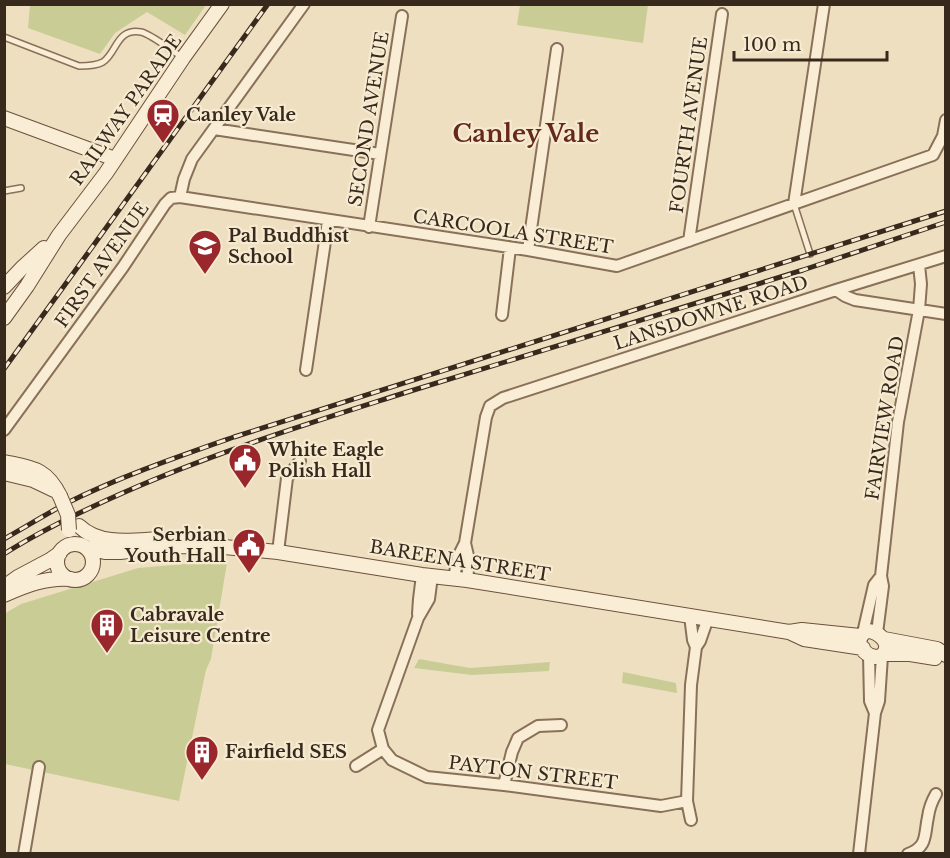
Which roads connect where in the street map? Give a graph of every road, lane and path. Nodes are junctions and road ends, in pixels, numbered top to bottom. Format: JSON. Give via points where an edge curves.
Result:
{"nodes":[{"id":1,"x":222,"y":4,"type":"edge"},
{"id":2,"x":304,"y":4,"type":"edge"},
{"id":3,"x":824,"y":4,"type":"edge"},
{"id":4,"x":722,"y":14,"type":"dead end"},
{"id":5,"x":402,"y":16,"type":"dead end"},
{"id":6,"x":4,"y":37,"type":"edge"},
{"id":7,"x":557,"y":49,"type":"dead end"},
{"id":8,"x":183,"y":58,"type":"junction"},
{"id":9,"x":4,"y":118,"type":"edge"},
{"id":10,"x":945,"y":120,"type":"edge"},
{"id":11,"x":214,"y":129,"type":"junction"},
{"id":12,"x":380,"y":153,"type":"junction"},
{"id":13,"x":115,"y":159,"type":"junction"},
{"id":14,"x":21,"y":188,"type":"dead end"},
{"id":15,"x":4,"y":191,"type":"edge"},
{"id":16,"x":180,"y":197,"type":"junction"},
{"id":17,"x":794,"y":204,"type":"junction"},
{"id":18,"x":328,"y":221,"type":"junction"},
{"id":19,"x":369,"y":227,"type":"junction"},
{"id":20,"x":55,"y":240,"type":"junction"},
{"id":21,"x":689,"y":241,"type":"junction"},
{"id":22,"x":510,"y":248,"type":"junction"},
{"id":23,"x":528,"y":250,"type":"junction"},
{"id":24,"x":810,"y":254,"type":"dead end"},
{"id":25,"x":945,"y":256,"type":"edge"},
{"id":26,"x":919,"y":265,"type":"junction"},
{"id":27,"x":22,"y":268,"type":"junction"},
{"id":28,"x":4,"y":287,"type":"edge"},
{"id":29,"x":836,"y":290,"type":"junction"},
{"id":30,"x":4,"y":301,"type":"edge"},
{"id":31,"x":919,"y":310,"type":"junction"},
{"id":32,"x":945,"y":314,"type":"edge"},
{"id":33,"x":502,"y":315,"type":"dead end"},
{"id":34,"x":4,"y":318,"type":"edge"},
{"id":35,"x":306,"y":370,"type":"dead end"},
{"id":36,"x":4,"y":430,"type":"edge"},
{"id":37,"x":300,"y":461,"type":"dead end"},
{"id":38,"x":7,"y":467,"type":"edge"},
{"id":39,"x":72,"y":522,"type":"junction"},
{"id":40,"x":85,"y":547,"type":"junction"},
{"id":41,"x":232,"y":547,"type":"junction"},
{"id":42,"x":62,"y":551,"type":"junction"},
{"id":43,"x":124,"y":552,"type":"junction"},
{"id":44,"x":278,"y":552,"type":"junction"},
{"id":45,"x":89,"y":573,"type":"junction"},
{"id":46,"x":427,"y":575,"type":"junction"},
{"id":47,"x":71,"y":579,"type":"junction"},
{"id":48,"x":460,"y":579,"type":"junction"},
{"id":49,"x":4,"y":587,"type":"edge"},
{"id":50,"x":4,"y":595,"type":"edge"},
{"id":51,"x":690,"y":616,"type":"junction"},
{"id":52,"x":708,"y":618,"type":"junction"},
{"id":53,"x":873,"y":644,"type":"junction"},
{"id":54,"x":696,"y":647,"type":"junction"},
{"id":55,"x":945,"y":655,"type":"edge"},
{"id":56,"x":561,"y":725,"type":"dead end"},
{"id":57,"x":383,"y":749,"type":"junction"},
{"id":58,"x":356,"y":766,"type":"dead end"},
{"id":59,"x":39,"y":767,"type":"dead end"},
{"id":60,"x":504,"y":785,"type":"junction"},
{"id":61,"x":936,"y":794,"type":"dead end"},
{"id":62,"x":687,"y":801,"type":"junction"},
{"id":63,"x":691,"y":820,"type":"dead end"},
{"id":64,"x":24,"y":854,"type":"edge"},
{"id":65,"x":859,"y":854,"type":"edge"},
{"id":66,"x":908,"y":854,"type":"edge"}],
"edges":[{"from":1,"to":8,"type":"main road","name":"RAILWAY PARADE"},
{"from":2,"to":11,"type":"street"},
{"from":3,"to":17,"type":"street"},
{"from":4,"to":21,"type":"street","name":"FOURTH AVENUE"},
{"from":5,"to":12,"type":"street","name":"SECOND AVENUE"},
{"from":6,"to":8,"type":"lane","via":[[80,66],[92,66],[105,60],[118,40],[130,32],[143,32]]},
{"from":7,"to":23,"type":"street"},
{"from":8,"to":13,"type":"main road","name":"RAILWAY PARADE"},
{"from":9,"to":13,"type":"main road"},
{"from":10,"to":17,"type":"street","name":"CARCOOLA STREET","via":[[943,136],[933,155]]},
{"from":11,"to":12,"type":"street"},
{"from":11,"to":16,"type":"street","via":[[189,165]]},
{"from":12,"to":19,"type":"street","name":"SECOND AVENUE"},
{"from":13,"to":20,"type":"main road","name":"RAILWAY PARADE"},
{"from":14,"to":15,"type":"lane"},
{"from":16,"to":18,"type":"street","name":"CARCOOLA STREET"},
{"from":16,"to":36,"type":"street","name":"FIRST AVENUE","via":[[165,204]]},
{"from":17,"to":21,"type":"street","name":"CARCOOLA STREET"},
{"from":17,"to":24,"type":"lane"},
{"from":18,"to":19,"type":"street","name":"CARCOOLA STREET"},
{"from":18,"to":35,"type":"street"},
{"from":19,"to":22,"type":"street","name":"CARCOOLA STREET"},
{"from":20,"to":27,"type":"main road","name":"RAILWAY PARADE"},
{"from":20,"to":30,"type":"main road","via":[[17,292]]},
{"from":20,"to":34,"type":"main road","name":"RAILWAY PARADE"},
{"from":21,"to":23,"type":"street","name":"CARCOOLA STREET","via":[[617,266]]},
{"from":22,"to":23,"type":"street","name":"CARCOOLA STREET"},
{"from":22,"to":33,"type":"street"},
{"from":25,"to":26,"type":"street"},
{"from":26,"to":29,"type":"street"},
{"from":26,"to":31,"type":"street","name":"FAIRVIEW ROAD"},
{"from":27,"to":28,"type":"main road","name":"RAILWAY PARADE"},
{"from":27,"to":30,"type":"main road"},
{"from":29,"to":31,"type":"street","name":"LANSDOWNE ROAD","via":[[855,300]]},
{"from":29,"to":48,"type":"street","name":"LANSDOWNE ROAD","via":[[490,406],[465,543],[458,558]]},
{"from":31,"to":32,"type":"street","name":"LANSDOWNE ROAD"},
{"from":31,"to":53,"type":"street","name":"FAIRVIEW ROAD","via":[[898,422],[881,576],[874,585]]},
{"from":37,"to":44,"type":"street","via":[[287,478]]},
{"from":38,"to":39,"type":"main road","bridge":true,"via":[[55,491]]},
{"from":39,"to":40,"type":"main road"},
{"from":39,"to":41,"type":"main road","via":[[92,536],[108,540],[176,538]]},
{"from":39,"to":42,"type":"main road"},
{"from":40,"to":42,"type":"main road","via":[[73,544]]},
{"from":40,"to":43,"type":"main road","name":"BAREENA STREET"},
{"from":40,"to":45,"type":"main road","via":[[93,562]]},
{"from":41,"to":43,"type":"main road","name":"BAREENA STREET","via":[[176,546]]},
{"from":41,"to":44,"type":"main road","name":"BAREENA STREET"},
{"from":42,"to":47,"type":"main road","via":[[58,567]]},
{"from":42,"to":49,"type":"main road"},
{"from":43,"to":45,"type":"main road","name":"BAREENA STREET"},
{"from":44,"to":46,"type":"main road","name":"BAREENA STREET"},
{"from":45,"to":47,"type":"main road"},
{"from":46,"to":48,"type":"main road","name":"BAREENA STREET"},
{"from":46,"to":57,"type":"street","via":[[418,618],[378,730]]},
{"from":47,"to":50,"type":"main road","via":[[47,579]]},
{"from":48,"to":51,"type":"main road","name":"BAREENA STREET"},
{"from":51,"to":52,"type":"main road","name":"BAREENA STREET"},
{"from":51,"to":54,"type":"street"},
{"from":52,"to":53,"type":"main road","name":"BAREENA STREET","via":[[789,632],[804,639]]},
{"from":52,"to":54,"type":"street"},
{"from":53,"to":55,"type":"main road","name":"BAREENA STREET","via":[[937,649]]},
{"from":53,"to":65,"type":"street","name":"FAIRVIEW ROAD","via":[[879,701]]},
{"from":54,"to":62,"type":"street"},
{"from":56,"to":60,"type":"street","via":[[538,726],[518,738]]},
{"from":57,"to":58,"type":"street"},
{"from":57,"to":60,"type":"street","name":"PAYTON STREET","via":[[392,760],[427,777]]},
{"from":59,"to":64,"type":"street"},
{"from":60,"to":62,"type":"street","name":"PAYTON STREET","via":[[661,806]]},
{"from":61,"to":66,"type":"street","via":[[924,842]]},
{"from":62,"to":63,"type":"street"}]}
